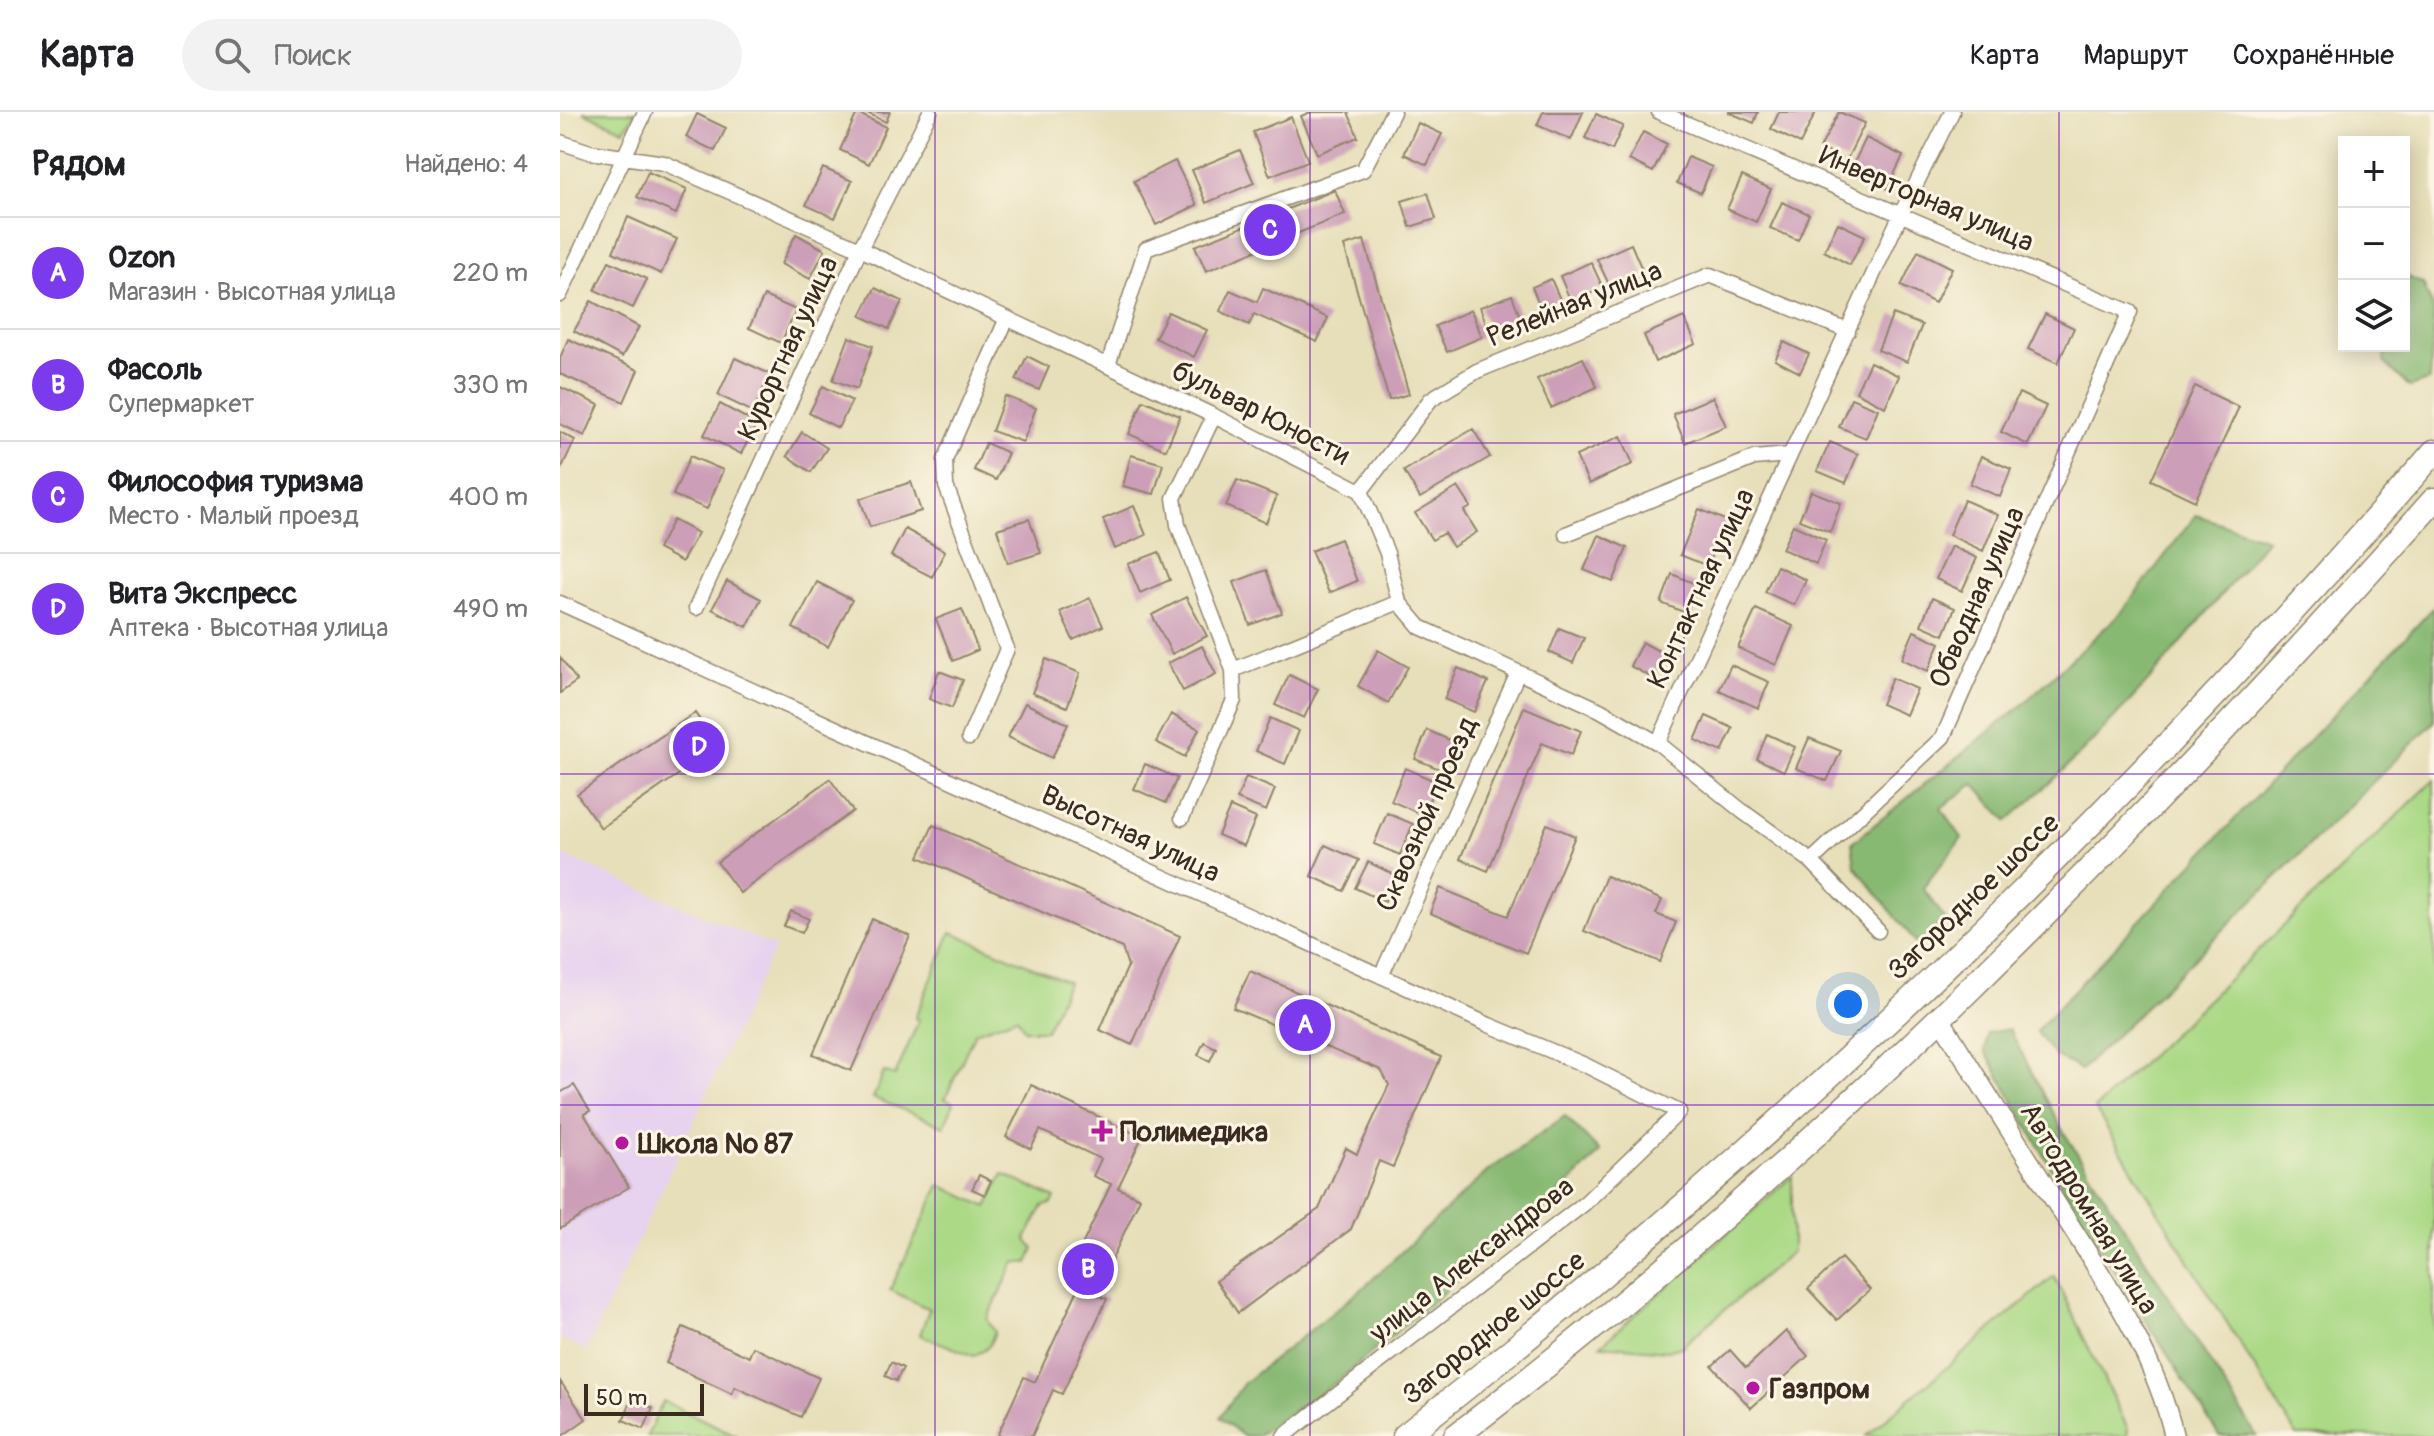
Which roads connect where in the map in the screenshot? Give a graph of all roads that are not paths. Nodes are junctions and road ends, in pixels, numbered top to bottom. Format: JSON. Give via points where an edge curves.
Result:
{"nodes":[{"id":1,"x":645,"y":112,"type":"edge"},
{"id":2,"x":930,"y":112,"type":"edge"},
{"id":3,"x":1393,"y":112,"type":"edge"},
{"id":4,"x":1659,"y":112,"type":"edge"},
{"id":5,"x":1952,"y":112,"type":"edge"},
{"id":6,"x":560,"y":142,"type":"edge"},
{"id":7,"x":625,"y":157,"type":"junction"},
{"id":8,"x":1900,"y":216,"type":"junction"},
{"id":9,"x":860,"y":249,"type":"junction"},
{"id":10,"x":560,"y":295,"type":"edge"},
{"id":11,"x":2130,"y":312,"type":"joint"},
{"id":12,"x":1007,"y":318,"type":"junction"},
{"id":13,"x":1848,"y":331,"type":"junction"},
{"id":14,"x":1108,"y":365,"type":"junction"},
{"id":15,"x":1214,"y":416,"type":"junction"},
{"id":16,"x":2434,"y":452,"type":"edge"},
{"id":17,"x":1790,"y":455,"type":"junction"},
{"id":18,"x":1361,"y":491,"type":"junction"},
{"id":19,"x":2434,"y":500,"type":"edge"},
{"id":20,"x":1566,"y":534,"type":"dead end"},
{"id":21,"x":1399,"y":602,"type":"junction"},
{"id":22,"x":560,"y":603,"type":"edge"},
{"id":23,"x":696,"y":608,"type":"dead end"},
{"id":24,"x":1233,"y":670,"type":"junction"},
{"id":25,"x":1518,"y":673,"type":"junction"},
{"id":26,"x":969,"y":738,"type":"dead end"},
{"id":27,"x":1658,"y":743,"type":"junction"},
{"id":28,"x":1182,"y":818,"type":"dead end"},
{"id":29,"x":1811,"y":861,"type":"junction"},
{"id":30,"x":1878,"y":931,"type":"dead end"},
{"id":31,"x":1381,"y":976,"type":"junction"},
{"id":32,"x":1940,"y":1018,"type":"junction"},
{"id":33,"x":1679,"y":1112,"type":"joint"},
{"id":34,"x":1284,"y":1436,"type":"edge"},
{"id":35,"x":1405,"y":1436,"type":"edge"},
{"id":36,"x":1456,"y":1436,"type":"edge"},
{"id":37,"x":2174,"y":1436,"type":"edge"}],
"edges":[{"from":1,"to":7,"type":"street"},
{"from":2,"to":9,"type":"street","name":"Курортная улица"},
{"from":3,"to":14,"type":"street","via":[[1363,170],[1146,249]]},
{"from":4,"to":8,"type":"street","name":"Инверторная улица"},
{"from":5,"to":8,"type":"street","name":"Контактная улица"},
{"from":6,"to":7,"type":"street","name":"бульвар Юности"},
{"from":7,"to":9,"type":"street","name":"бульвар Юности","via":[[664,163]]},
{"from":7,"to":10,"type":"street"},
{"from":8,"to":11,"type":"street","name":"Инверторная улица"},
{"from":8,"to":13,"type":"street","name":"Контактная улица"},
{"from":9,"to":12,"type":"street","name":"бульвар Юности"},
{"from":9,"to":23,"type":"street","name":"Курортная улица"},
{"from":11,"to":29,"type":"street","name":"Обводная улица","via":[[1943,737]]},
{"from":12,"to":14,"type":"street","name":"бульвар Юности"},
{"from":12,"to":26,"type":"street","via":[[945,460],[946,486],[1007,649]]},
{"from":13,"to":17,"type":"street","name":"Контактная улица"},
{"from":13,"to":18,"type":"street","name":"Релейная улица","via":[[1710,275],[1477,371],[1431,399]]},
{"from":14,"to":15,"type":"street","name":"бульвар Юности"},
{"from":15,"to":18,"type":"street","name":"бульвар Юности"},
{"from":15,"to":24,"type":"street","via":[[1174,498],[1178,525]]},
{"from":16,"to":35,"type":"highway","name":"Загородное шоссе","via":[[2222,687],[1920,992],[1665,1225]]},
{"from":17,"to":20,"type":"street","name":"Контактная улица","via":[[1754,458]]},
{"from":17,"to":27,"type":"street","name":"Контактная улица"},
{"from":18,"to":21,"type":"street","name":"бульвар Юности","via":[[1387,553]]},
{"from":19,"to":32,"type":"highway","via":[[2244,708]]},
{"from":21,"to":24,"type":"street"},
{"from":21,"to":25,"type":"street","via":[[1420,627]]},
{"from":22,"to":31,"type":"street","name":"Высотная улица"},
{"from":24,"to":28,"type":"street","via":[[1234,700]]},
{"from":25,"to":27,"type":"street"},
{"from":25,"to":31,"type":"street","name":"Сквозной проезд"},
{"from":27,"to":29,"type":"street"},
{"from":29,"to":30,"type":"street"},
{"from":31,"to":33,"type":"street","name":"Высотная улица"},
{"from":32,"to":36,"type":"highway","via":[[1689,1246]]},
{"from":32,"to":37,"type":"street","name":"Автодромная улица","via":[[2103,1277],[2141,1347]]},
{"from":33,"to":34,"type":"street","name":"улица Александрова","via":[[1585,1203]]}]}
